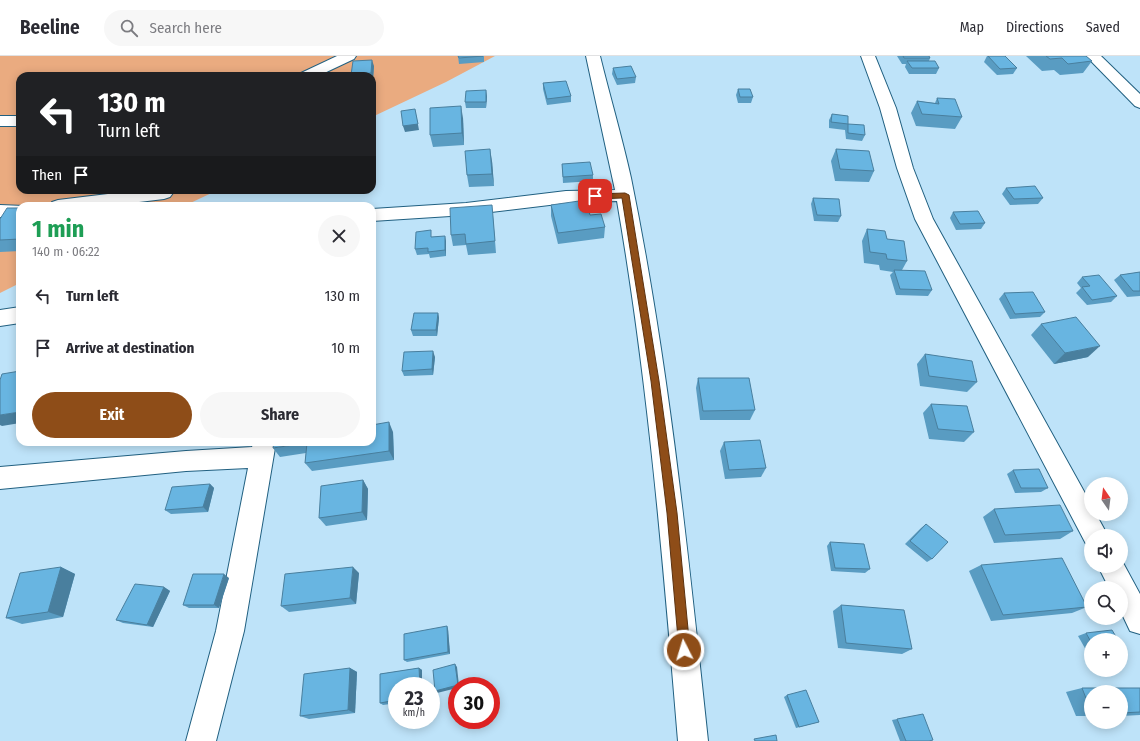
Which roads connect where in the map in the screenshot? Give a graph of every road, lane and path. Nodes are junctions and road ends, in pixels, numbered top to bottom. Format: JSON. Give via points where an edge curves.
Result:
{"nodes":[{"id":1,"x":349,"y":56,"type":"edge"},
{"id":2,"x":593,"y":56,"type":"edge"},
{"id":3,"x":868,"y":56,"type":"edge"},
{"id":4,"x":1093,"y":56,"type":"edge"},
{"id":5,"x":315,"y":72,"type":"edge"},
{"id":6,"x":1140,"y":103,"type":"edge"},
{"id":7,"x":0,"y":121,"type":"edge"},
{"id":8,"x":16,"y":121,"type":"edge"},
{"id":9,"x":156,"y":194,"type":"edge"},
{"id":10,"x":625,"y":195,"type":"junction"},
{"id":11,"x":91,"y":202,"type":"edge"},
{"id":12,"x":0,"y":211,"type":"edge"},
{"id":13,"x":16,"y":211,"type":"edge"},
{"id":14,"x":376,"y":215,"type":"edge"},
{"id":15,"x":16,"y":316,"type":"edge"},
{"id":16,"x":0,"y":318,"type":"edge"},
{"id":17,"x":264,"y":449,"type":"edge"},
{"id":18,"x":0,"y":478,"type":"edge"},
{"id":19,"x":1090,"y":529,"type":"edge"},
{"id":20,"x":1115,"y":573,"type":"edge"},
{"id":21,"x":1140,"y":621,"type":"edge"},
{"id":22,"x":201,"y":741,"type":"edge"},
{"id":23,"x":693,"y":741,"type":"edge"}],
"edges":[{"from":1,"to":5,"type":"street"},
{"from":2,"to":10,"type":"street"},
{"from":3,"to":19,"type":"street","via":[[888,108],[905,168],[924,219]]},
{"from":4,"to":6,"type":"street"},
{"from":7,"to":8,"type":"street"},
{"from":9,"to":11,"type":"street"},
{"from":10,"to":14,"type":"street","via":[[566,197],[466,209]]},
{"from":10,"to":23,"type":"street","via":[[655,381],[672,513]]},
{"from":12,"to":13,"type":"street"},
{"from":15,"to":16,"type":"street"},
{"from":17,"to":18,"type":"street","via":[[186,461]]},
{"from":17,"to":22,"type":"street","via":[[230,631]]},
{"from":20,"to":21,"type":"street"}]}
